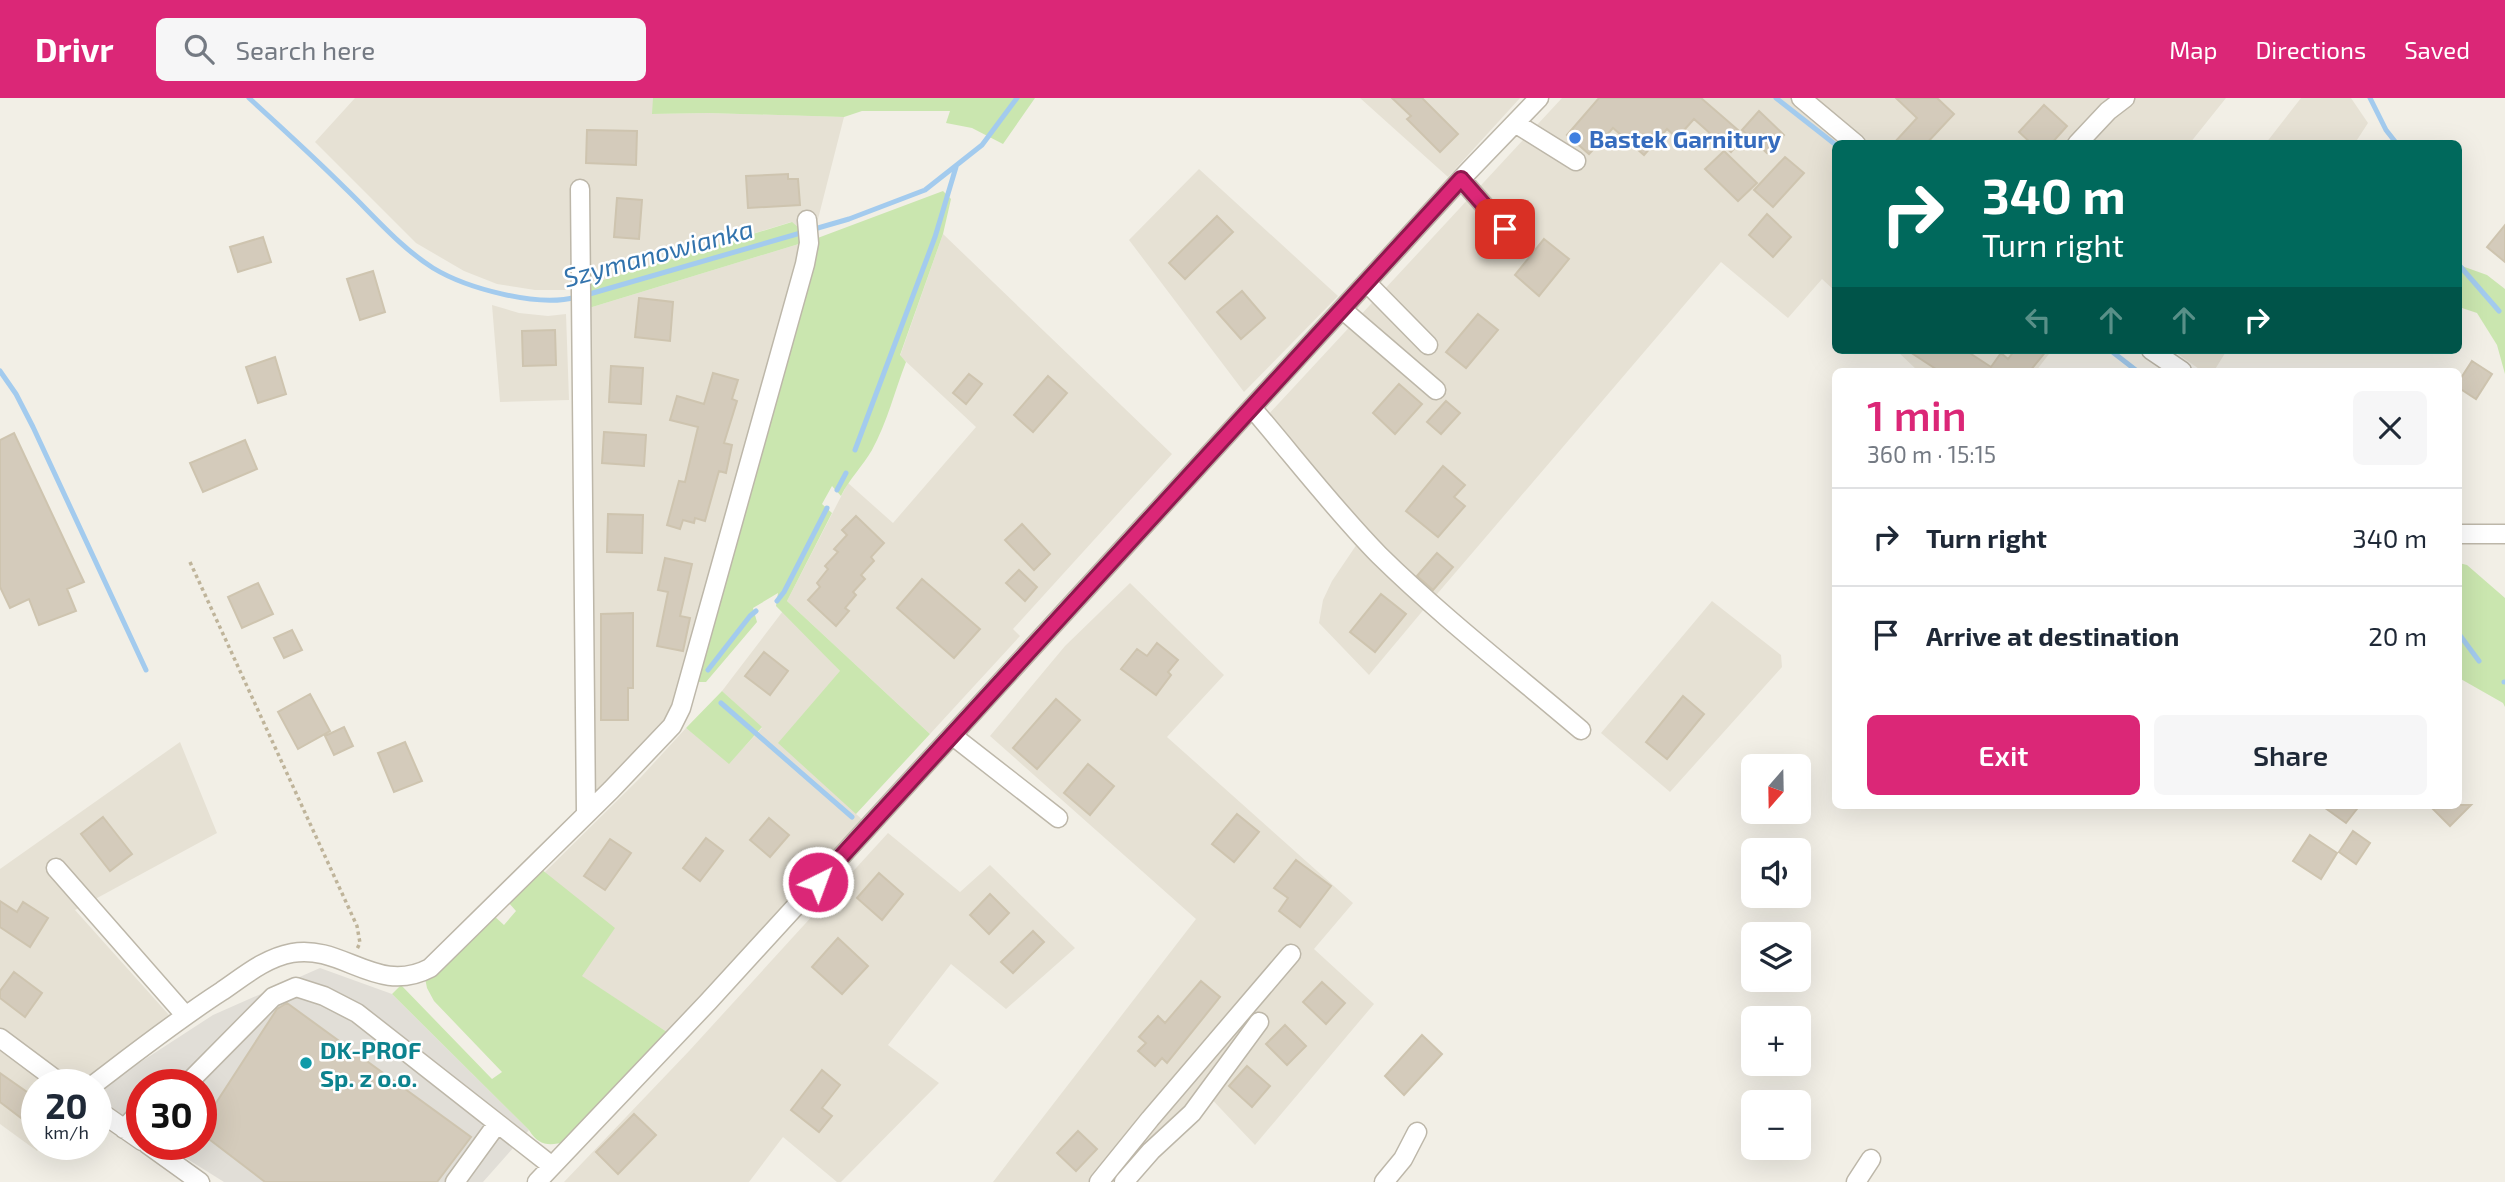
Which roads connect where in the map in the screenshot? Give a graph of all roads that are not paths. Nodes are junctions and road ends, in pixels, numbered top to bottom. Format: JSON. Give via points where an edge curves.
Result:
{"nodes":[{"id":1,"x":1539,"y":98,"type":"edge"},
{"id":2,"x":1801,"y":98,"type":"edge"},
{"id":3,"x":2125,"y":98,"type":"edge"},
{"id":4,"x":1515,"y":123,"type":"junction"},
{"id":5,"x":1851,"y":140,"type":"edge"},
{"id":6,"x":2081,"y":140,"type":"edge"},
{"id":7,"x":1576,"y":161,"type":"dead end"},
{"id":8,"x":1461,"y":179,"type":"junction"},
{"id":9,"x":580,"y":189,"type":"dead end"},
{"id":10,"x":807,"y":220,"type":"dead end"},
{"id":11,"x":1520,"y":246,"type":"dead end"},
{"id":12,"x":1367,"y":283,"type":"junction"},
{"id":13,"x":1343,"y":310,"type":"junction"},
{"id":14,"x":1428,"y":345,"type":"dead end"},
{"id":15,"x":2162,"y":354,"type":"edge"},
{"id":16,"x":2178,"y":368,"type":"edge"},
{"id":17,"x":1436,"y":390,"type":"dead end"},
{"id":18,"x":1254,"y":409,"type":"junction"},
{"id":19,"x":2462,"y":534,"type":"edge"},
{"id":20,"x":2505,"y":534,"type":"edge"},
{"id":21,"x":1581,"y":730,"type":"dead end"},
{"id":22,"x":953,"y":736,"type":"junction"},
{"id":23,"x":586,"y":814,"type":"junction"},
{"id":24,"x":1058,"y":818,"type":"dead end"},
{"id":25,"x":56,"y":868,"type":"dead end"},
{"id":26,"x":1292,"y":954,"type":"dead end"},
{"id":27,"x":185,"y":1015,"type":"junction"},
{"id":28,"x":1259,"y":1022,"type":"dead end"},
{"id":29,"x":0,"y":1038,"type":"edge"},
{"id":30,"x":42,"y":1069,"type":"edge"},
{"id":31,"x":202,"y":1069,"type":"edge"},
{"id":32,"x":112,"y":1071,"type":"edge"},
{"id":33,"x":112,"y":1120,"type":"edge"},
{"id":34,"x":497,"y":1124,"type":"junction"},
{"id":35,"x":124,"y":1129,"type":"edge"},
{"id":36,"x":1417,"y":1132,"type":"dead end"},
{"id":37,"x":1871,"y":1159,"type":"dead end"},
{"id":38,"x":169,"y":1160,"type":"edge"},
{"id":39,"x":552,"y":1166,"type":"junction"},
{"id":40,"x":200,"y":1182,"type":"edge"},
{"id":41,"x":455,"y":1182,"type":"edge"},
{"id":42,"x":537,"y":1182,"type":"edge"},
{"id":43,"x":1099,"y":1182,"type":"edge"},
{"id":44,"x":1124,"y":1182,"type":"edge"},
{"id":45,"x":1384,"y":1182,"type":"edge"},
{"id":46,"x":1856,"y":1182,"type":"edge"}],
"edges":[{"from":1,"to":4,"type":"street"},
{"from":2,"to":5,"type":"street"},
{"from":3,"to":6,"type":"street"},
{"from":4,"to":7,"type":"street"},
{"from":4,"to":8,"type":"street"},
{"from":8,"to":11,"type":"street"},
{"from":8,"to":12,"type":"street"},
{"from":9,"to":23,"type":"street"},
{"from":10,"to":23,"type":"street","via":[[809,243],[789,327],[677,719]]},
{"from":12,"to":13,"type":"street"},
{"from":12,"to":14,"type":"street"},
{"from":13,"to":17,"type":"street"},
{"from":13,"to":18,"type":"street"},
{"from":15,"to":16,"type":"street"},
{"from":18,"to":21,"type":"street","via":[[1378,553],[1424,598]]},
{"from":18,"to":22,"type":"street"},
{"from":19,"to":20,"type":"street"},
{"from":22,"to":24,"type":"street"},
{"from":22,"to":39,"type":"street"},
{"from":23,"to":27,"type":"street","via":[[430,968],[407,977],[383,976],[320,954],[293,953],[265,962]]},
{"from":25,"to":27,"type":"street"},
{"from":26,"to":43,"type":"street"},
{"from":27,"to":32,"type":"street"},
{"from":28,"to":44,"type":"street","via":[[1192,1113]]},
{"from":29,"to":30,"type":"street"},
{"from":31,"to":34,"type":"street","via":[[273,997],[296,986],[357,1013]]},
{"from":33,"to":35,"type":"street"},
{"from":34,"to":39,"type":"street"},
{"from":34,"to":41,"type":"street"},
{"from":36,"to":45,"type":"street"},
{"from":37,"to":46,"type":"street"},
{"from":38,"to":40,"type":"street"},
{"from":39,"to":42,"type":"street"}]}
